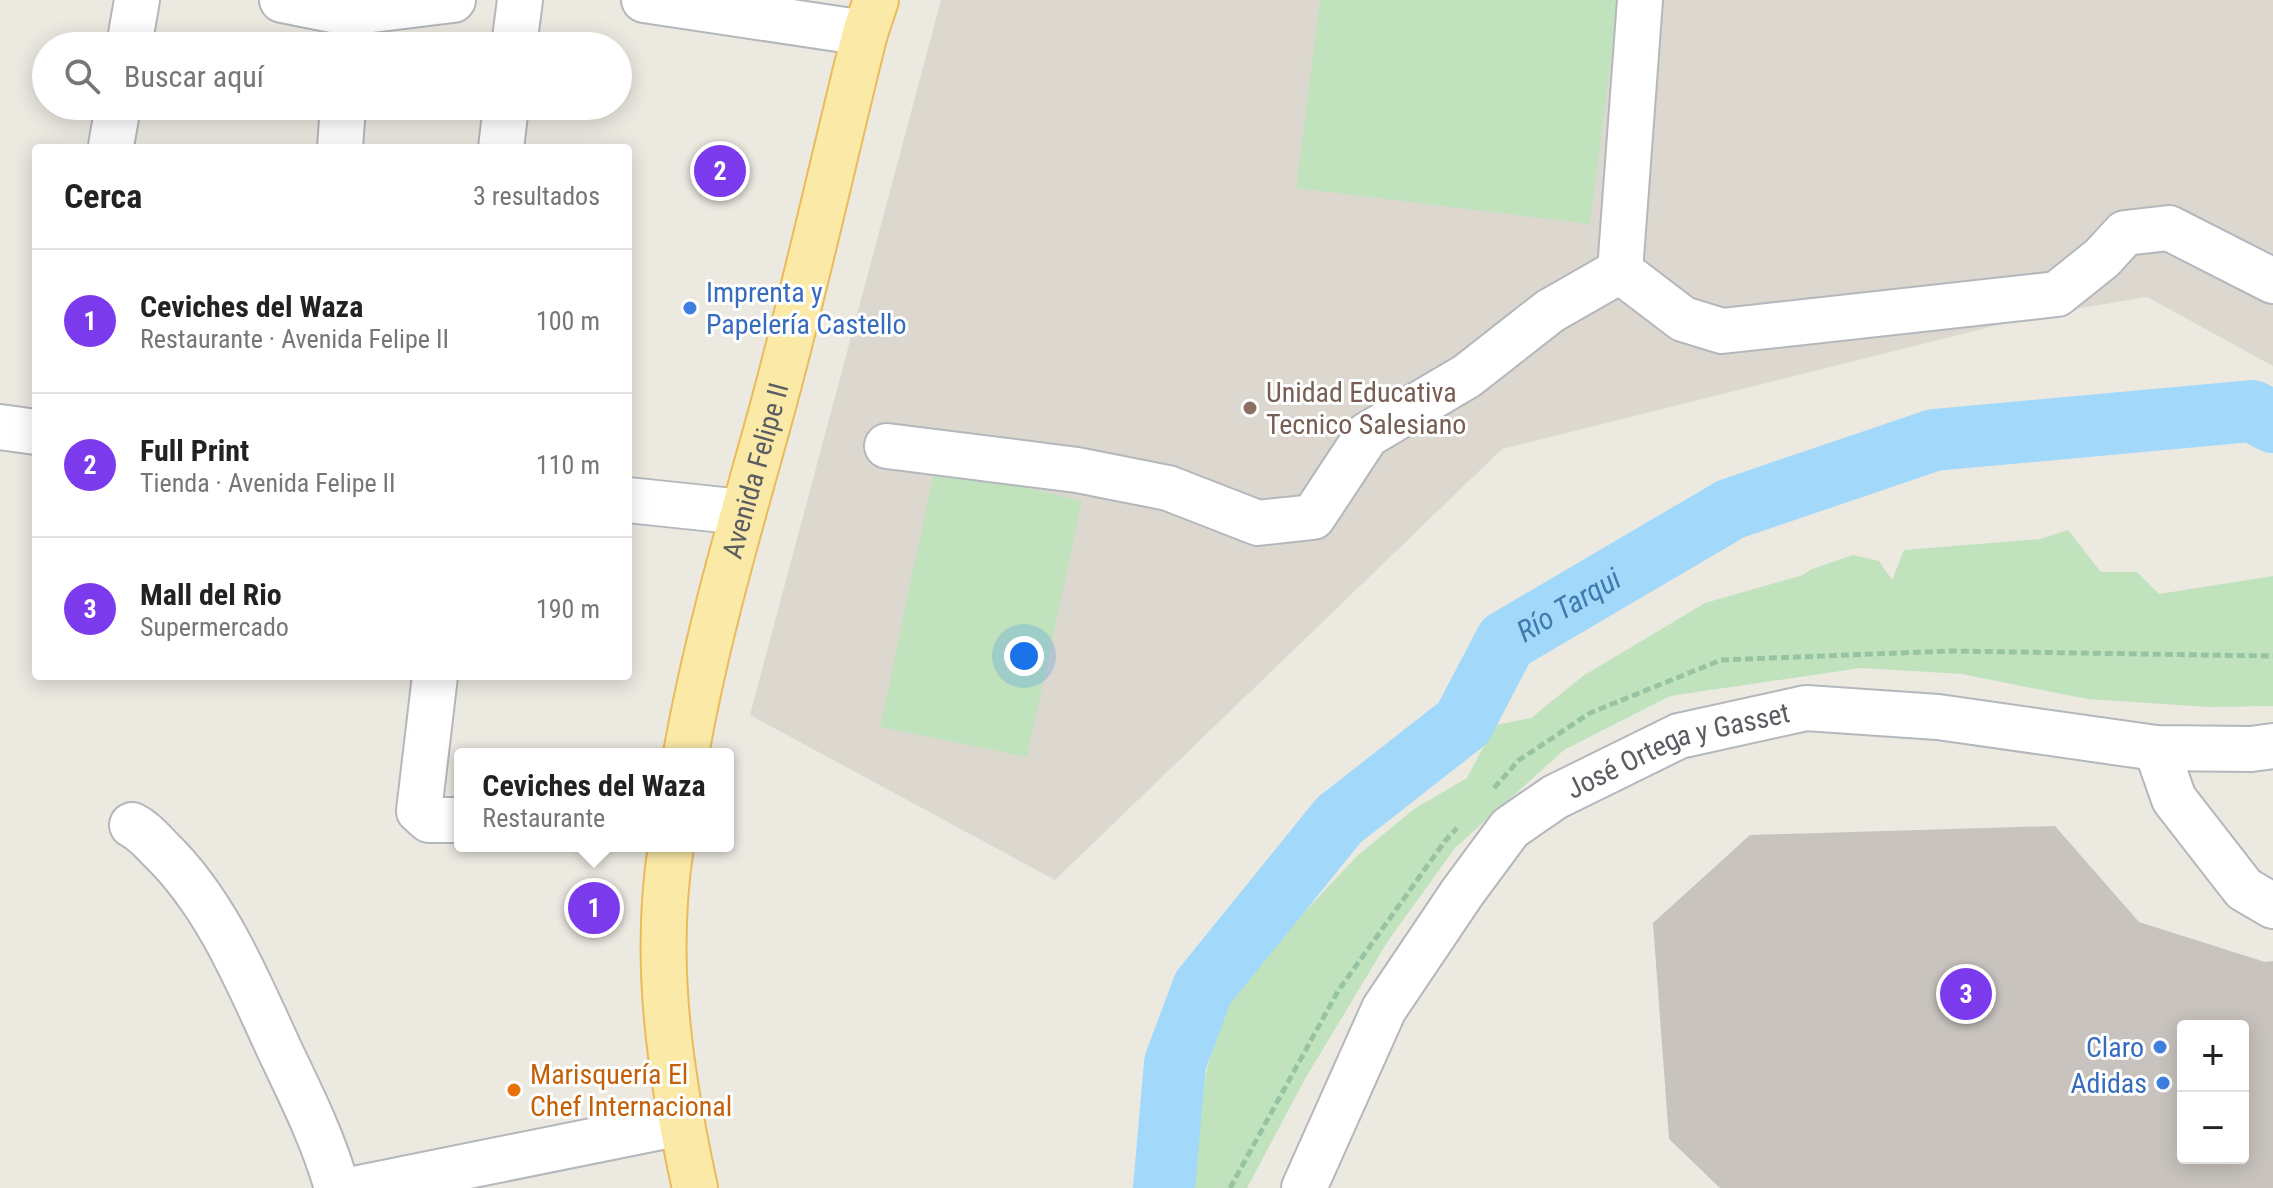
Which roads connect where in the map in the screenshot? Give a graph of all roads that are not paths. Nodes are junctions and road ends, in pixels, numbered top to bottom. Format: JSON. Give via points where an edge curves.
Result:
{"nodes":[{"id":1,"x":137,"y":0,"type":"edge"},
{"id":2,"x":282,"y":0,"type":"edge"},
{"id":3,"x":453,"y":0,"type":"edge"},
{"id":4,"x":520,"y":0,"type":"edge"},
{"id":5,"x":644,"y":0,"type":"edge"},
{"id":6,"x":1640,"y":0,"type":"edge"},
{"id":7,"x":870,"y":16,"type":"edge"},
{"id":8,"x":347,"y":20,"type":"edge"},
{"id":9,"x":131,"y":32,"type":"edge"},
{"id":10,"x":516,"y":32,"type":"edge"},
{"id":11,"x":342,"y":120,"type":"edge"},
{"id":12,"x":504,"y":120,"type":"edge"},
{"id":13,"x":340,"y":144,"type":"edge"},
{"id":14,"x":501,"y":144,"type":"edge"},
{"id":15,"x":1620,"y":271,"type":"junction"},
{"id":16,"x":2273,"y":281,"type":"edge"},
{"id":17,"x":0,"y":427,"type":"edge"},
{"id":18,"x":32,"y":431,"type":"edge"},
{"id":19,"x":887,"y":446,"type":"dead end"},
{"id":20,"x":632,"y":500,"type":"edge"},
{"id":21,"x":742,"y":512,"type":"junction"},
{"id":22,"x":435,"y":680,"type":"edge"},
{"id":23,"x":2273,"y":746,"type":"edge"},
{"id":24,"x":687,"y":748,"type":"edge"},
{"id":25,"x":2156,"y":748,"type":"junction"},
{"id":26,"x":454,"y":820,"type":"edge"},
{"id":27,"x":132,"y":825,"type":"dead end"},
{"id":28,"x":670,"y":852,"type":"edge"},
{"id":29,"x":2273,"y":906,"type":"edge"},
{"id":30,"x":681,"y":1123,"type":"junction"},
{"id":31,"x":337,"y":1188,"type":"edge"},
{"id":32,"x":359,"y":1188,"type":"edge"},
{"id":33,"x":695,"y":1188,"type":"edge"},
{"id":34,"x":1304,"y":1188,"type":"edge"}],
"edges":[{"from":1,"to":9,"type":"street"},
{"from":2,"to":8,"type":"street"},
{"from":3,"to":8,"type":"street"},
{"from":4,"to":10,"type":"street"},
{"from":5,"to":7,"type":"street"},
{"from":6,"to":15,"type":"street"},
{"from":7,"to":21,"type":"main road","name":"Avenida Felipe II"},
{"from":11,"to":13,"type":"street"},
{"from":12,"to":14,"type":"street"},
{"from":15,"to":16,"type":"street","via":[[1683,319],[1722,331],[2057,294],[2125,233],[2169,228]]},
{"from":15,"to":19,"type":"street","via":[[1550,311],[1467,376],[1367,435],[1313,517],[1258,523],[1168,488],[1077,470]]},
{"from":17,"to":18,"type":"street"},
{"from":20,"to":21,"type":"street"},
{"from":21,"to":24,"type":"main road","name":"Avenida Felipe II"},
{"from":22,"to":26,"type":"street","via":[[419,811],[429,820]]},
{"from":23,"to":25,"type":"street","name":"José Ortega y Gasset"},
{"from":25,"to":29,"type":"street","via":[[2174,799],[2244,889]]},
{"from":25,"to":34,"type":"street","name":"José Ortega y Gasset","via":[[1938,717],[1806,708],[1679,736],[1555,797],[1510,828],[1384,1009]]},
{"from":27,"to":31,"type":"street","via":[[174,862],[210,911],[322,1141]]},
{"from":28,"to":30,"type":"main road","via":[[663,932],[664,1003]]},
{"from":30,"to":32,"type":"street"},
{"from":30,"to":33,"type":"main road"}]}
